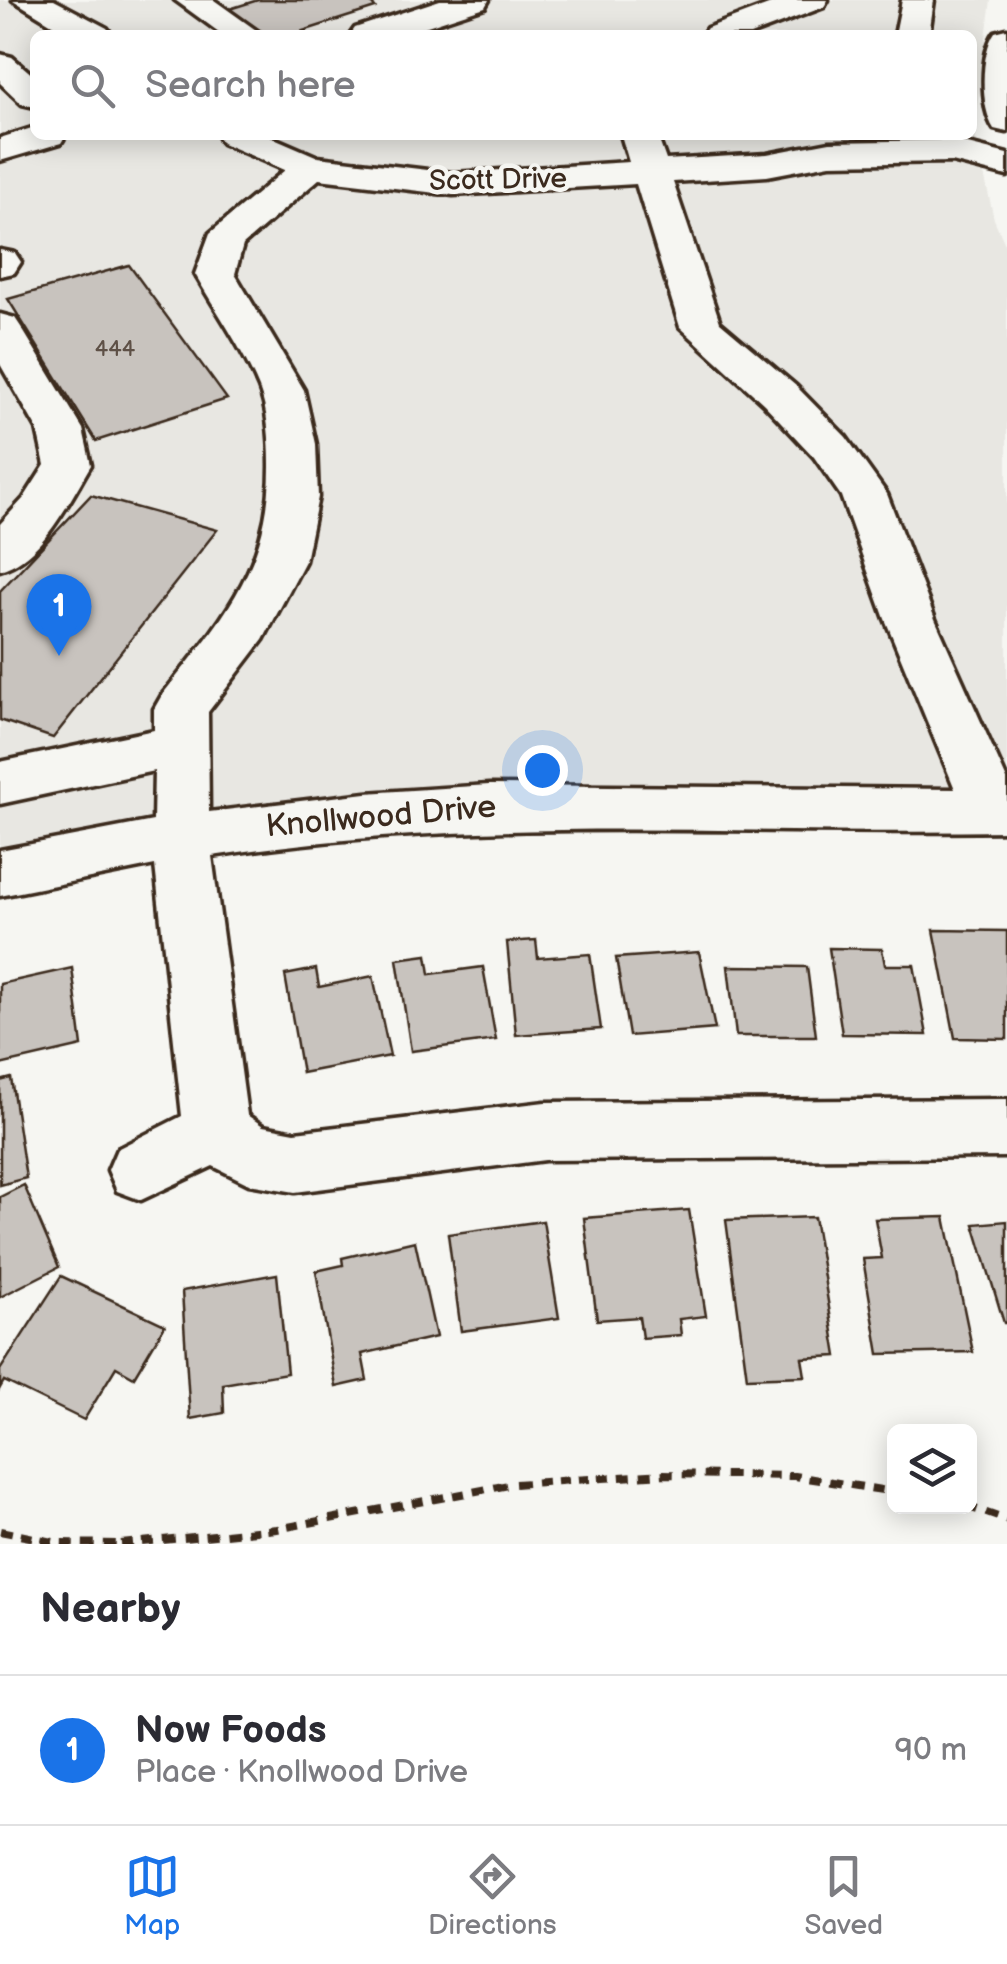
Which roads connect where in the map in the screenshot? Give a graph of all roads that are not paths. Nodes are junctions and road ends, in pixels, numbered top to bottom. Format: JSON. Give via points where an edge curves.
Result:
{"nodes":[{"id":1,"x":29,"y":0,"type":"edge"},
{"id":2,"x":473,"y":0,"type":"edge"},
{"id":3,"x":812,"y":0,"type":"edge"},
{"id":4,"x":918,"y":0,"type":"edge"},
{"id":5,"x":196,"y":1,"type":"edge"},
{"id":6,"x":86,"y":20,"type":"edge"},
{"id":7,"x":239,"y":30,"type":"edge"},
{"id":8,"x":382,"y":30,"type":"edge"},
{"id":9,"x":733,"y":30,"type":"edge"},
{"id":10,"x":913,"y":30,"type":"edge"},
{"id":11,"x":1007,"y":39,"type":"edge"},
{"id":12,"x":0,"y":64,"type":"edge"},
{"id":13,"x":30,"y":91,"type":"edge"},
{"id":14,"x":1007,"y":121,"type":"edge"},
{"id":15,"x":30,"y":140,"type":"edge"},
{"id":16,"x":247,"y":140,"type":"edge"},
{"id":17,"x":2,"y":148,"type":"edge"},
{"id":18,"x":645,"y":154,"type":"edge"},
{"id":19,"x":311,"y":167,"type":"junction"},
{"id":20,"x":1007,"y":167,"type":"edge"},
{"id":21,"x":0,"y":326,"type":"edge"},
{"id":22,"x":0,"y":554,"type":"edge"},
{"id":23,"x":180,"y":745,"type":"junction"},
{"id":24,"x":0,"y":783,"type":"edge"},
{"id":25,"x":1000,"y":809,"type":"edge"},
{"id":26,"x":180,"y":838,"type":"junction"},
{"id":27,"x":0,"y":873,"type":"edge"},
{"id":28,"x":1007,"y":1128,"type":"edge"},
{"id":29,"x":216,"y":1132,"type":"junction"},
{"id":30,"x":142,"y":1170,"type":"dead end"}],
"edges":[{"from":1,"to":6,"type":"street"},
{"from":2,"to":8,"type":"street"},
{"from":3,"to":9,"type":"street"},
{"from":4,"to":10,"type":"street"},
{"from":5,"to":7,"type":"street"},
{"from":11,"to":14,"type":"street"},
{"from":12,"to":13,"type":"street"},
{"from":15,"to":17,"type":"street"},
{"from":16,"to":19,"type":"street","name":"Scott Drive"},
{"from":18,"to":19,"type":"street","name":"Scott Drive","via":[[453,184]]},
{"from":18,"to":20,"type":"street","name":"Scott Drive","via":[[839,178],[959,178]]},
{"from":18,"to":25,"type":"street","via":[[701,327],[780,395],[864,494],[910,619]]},
{"from":19,"to":23,"type":"street","via":[[224,241],[215,274],[282,390],[294,444],[294,498],[281,562],[246,627],[181,710]]},
{"from":21,"to":22,"type":"street","via":[[60,429],[68,464],[41,510]]},
{"from":23,"to":24,"type":"street"},
{"from":23,"to":26,"type":"street"},
{"from":25,"to":26,"type":"street","name":"Knollwood Drive","via":[[490,807],[287,822]]},
{"from":26,"to":27,"type":"street","name":"Knollwood Drive"},
{"from":26,"to":29,"type":"street"},
{"from":28,"to":29,"type":"street","via":[[544,1131],[295,1162],[249,1154]]},
{"from":29,"to":30,"type":"street"}]}
